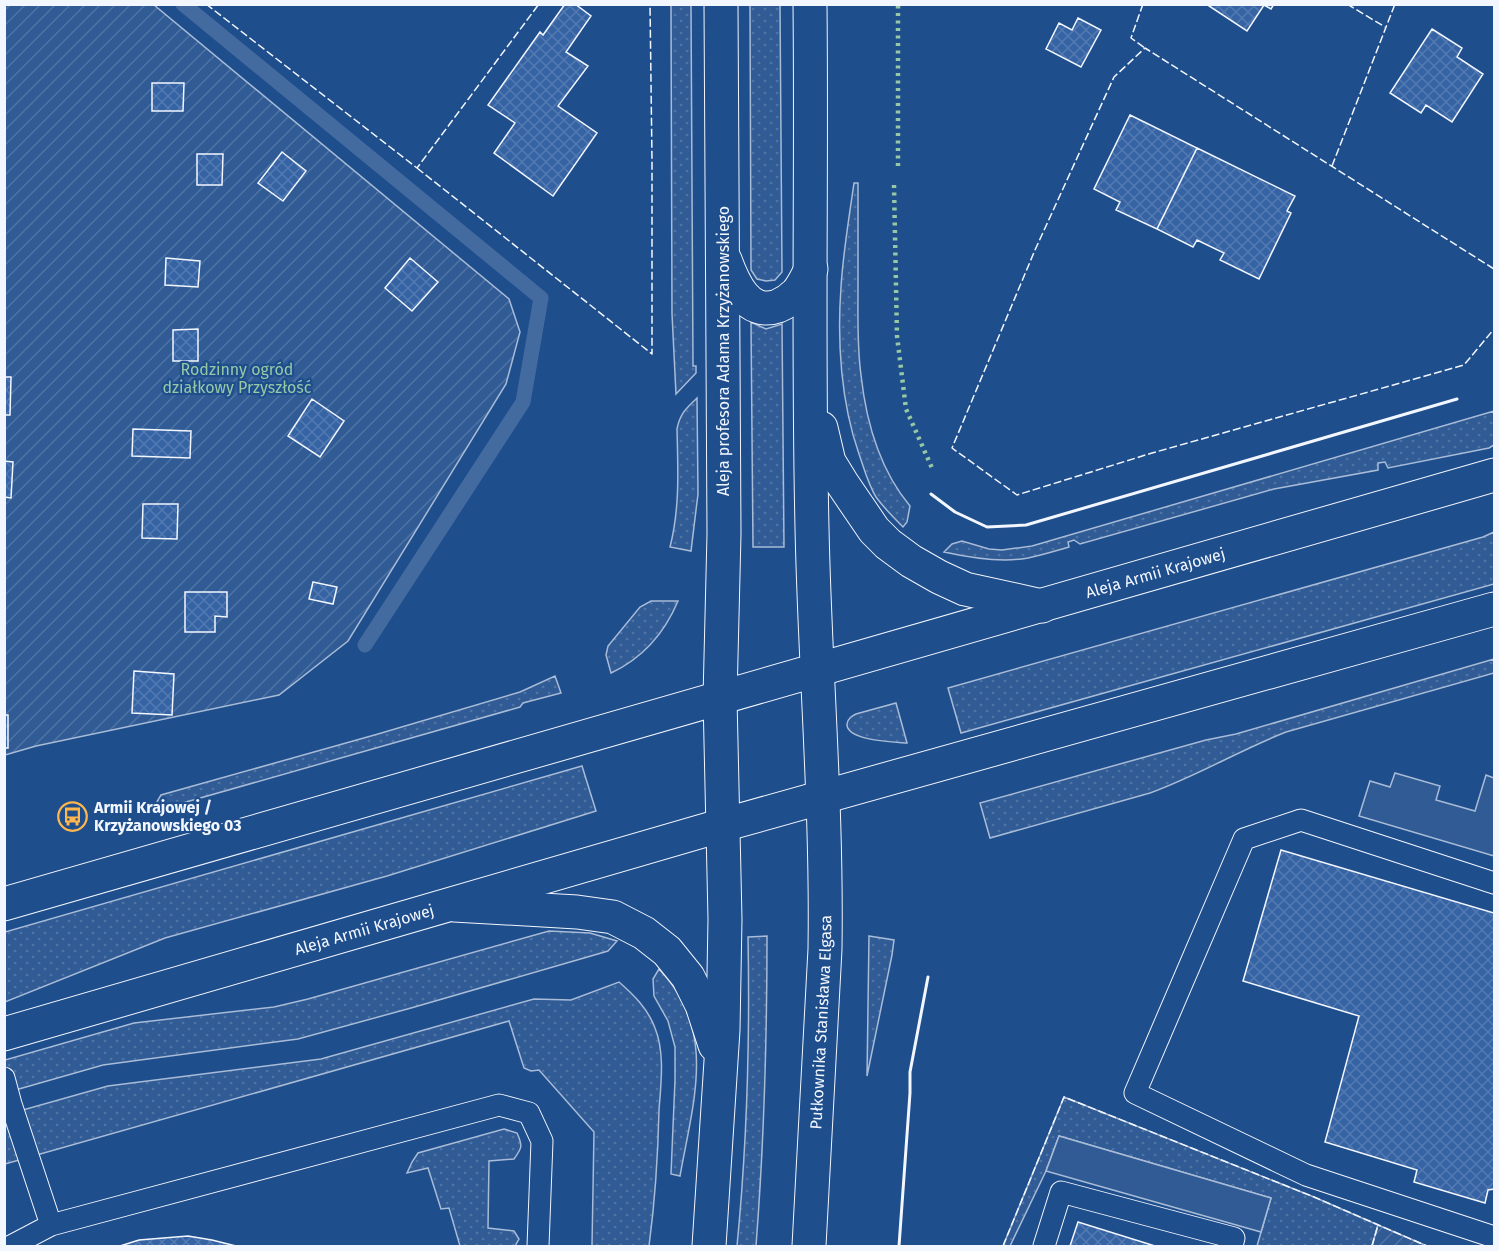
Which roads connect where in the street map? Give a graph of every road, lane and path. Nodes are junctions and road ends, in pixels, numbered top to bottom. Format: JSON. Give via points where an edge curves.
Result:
{"nodes":[{"id":1,"x":721,"y":4,"type":"edge"},
{"id":2,"x":810,"y":4,"type":"edge"},
{"id":3,"x":722,"y":252,"type":"junction"},
{"id":4,"x":811,"y":269,"type":"junction"},
{"id":5,"x":810,"y":388,"type":"junction"},
{"id":6,"x":1494,"y":475,"type":"edge"},
{"id":7,"x":1042,"y":606,"type":"junction"},
{"id":8,"x":1494,"y":609,"type":"edge"},
{"id":9,"x":817,"y":669,"type":"junction"},
{"id":10,"x":720,"y":698,"type":"junction"},
{"id":11,"x":823,"y":797,"type":"junction"},
{"id":12,"x":723,"y":825,"type":"junction"},
{"id":13,"x":1494,"y":882,"type":"edge"},
{"id":14,"x":4,"y":904,"type":"edge"},
{"id":15,"x":450,"y":905,"type":"junction"},
{"id":16,"x":4,"y":1034,"type":"edge"},
{"id":17,"x":721,"y":1063,"type":"junction"},
{"id":18,"x":4,"y":1078,"type":"edge"},
{"id":19,"x":51,"y":1224,"type":"junction"},
{"id":20,"x":1494,"y":1238,"type":"edge"},
{"id":21,"x":11,"y":1246,"type":"edge"},
{"id":22,"x":538,"y":1246,"type":"edge"},
{"id":23,"x":709,"y":1246,"type":"edge"},
{"id":24,"x":809,"y":1246,"type":"edge"},
{"id":25,"x":1044,"y":1246,"type":"edge"},
{"id":26,"x":1232,"y":1246,"type":"edge"}],
"edges":[{"from":1,"to":3,"type":"street","name":"Aleja profesora Adama Krzyżanowskiego"},
{"from":2,"to":4,"type":"street"},
{"from":3,"to":4,"type":"street","via":[[734,283],[748,301],[760,308],[787,302],[798,292]]},
{"from":3,"to":10,"type":"street","name":"Aleja profesora Adama Krzyżanowskiego","via":[[724,534]]},
{"from":4,"to":5,"type":"street"},
{"from":5,"to":7,"type":"street","via":[[829,462],[860,511],[888,544],[911,561],[966,589]]},
{"from":5,"to":9,"type":"street"},
{"from":6,"to":7,"type":"street","name":"Aleja Armii Krajowej"},
{"from":7,"to":9,"type":"street","name":"Aleja Armii Krajowej"},
{"from":8,"to":11,"type":"street","name":"Aleja Armii Krajowej"},
{"from":9,"to":10,"type":"street","name":"Aleja Armii Krajowej"},
{"from":9,"to":11,"type":"street"},
{"from":10,"to":12,"type":"street"},
{"from":10,"to":14,"type":"street","name":"Aleja Armii Krajowej"},
{"from":11,"to":12,"type":"street","name":"Aleja Armii Krajowej"},
{"from":11,"to":24,"type":"street","name":"Pułkownika Stanisława Elgasa","via":[[825,949]]},
{"from":12,"to":15,"type":"street","name":"Aleja Armii Krajowej"},
{"from":12,"to":17,"type":"street"},
{"from":13,"to":20,"type":"lane","via":[[1301,820],[1244,839],[1135,1094],[1306,1175]]},
{"from":15,"to":16,"type":"street","name":"Aleja Armii Krajowej"},
{"from":15,"to":17,"type":"street","via":[[586,913],[613,917],[644,933],[667,951],[688,977],[702,1005]]},
{"from":17,"to":23,"type":"street"},
{"from":18,"to":19,"type":"lane"},
{"from":19,"to":21,"type":"lane"},
{"from":19,"to":22,"type":"lane","via":[[499,1106],[529,1113],[543,1141]]},
{"from":25,"to":26,"type":"lane","via":[[1061,1192],[1234,1238]]}]}
